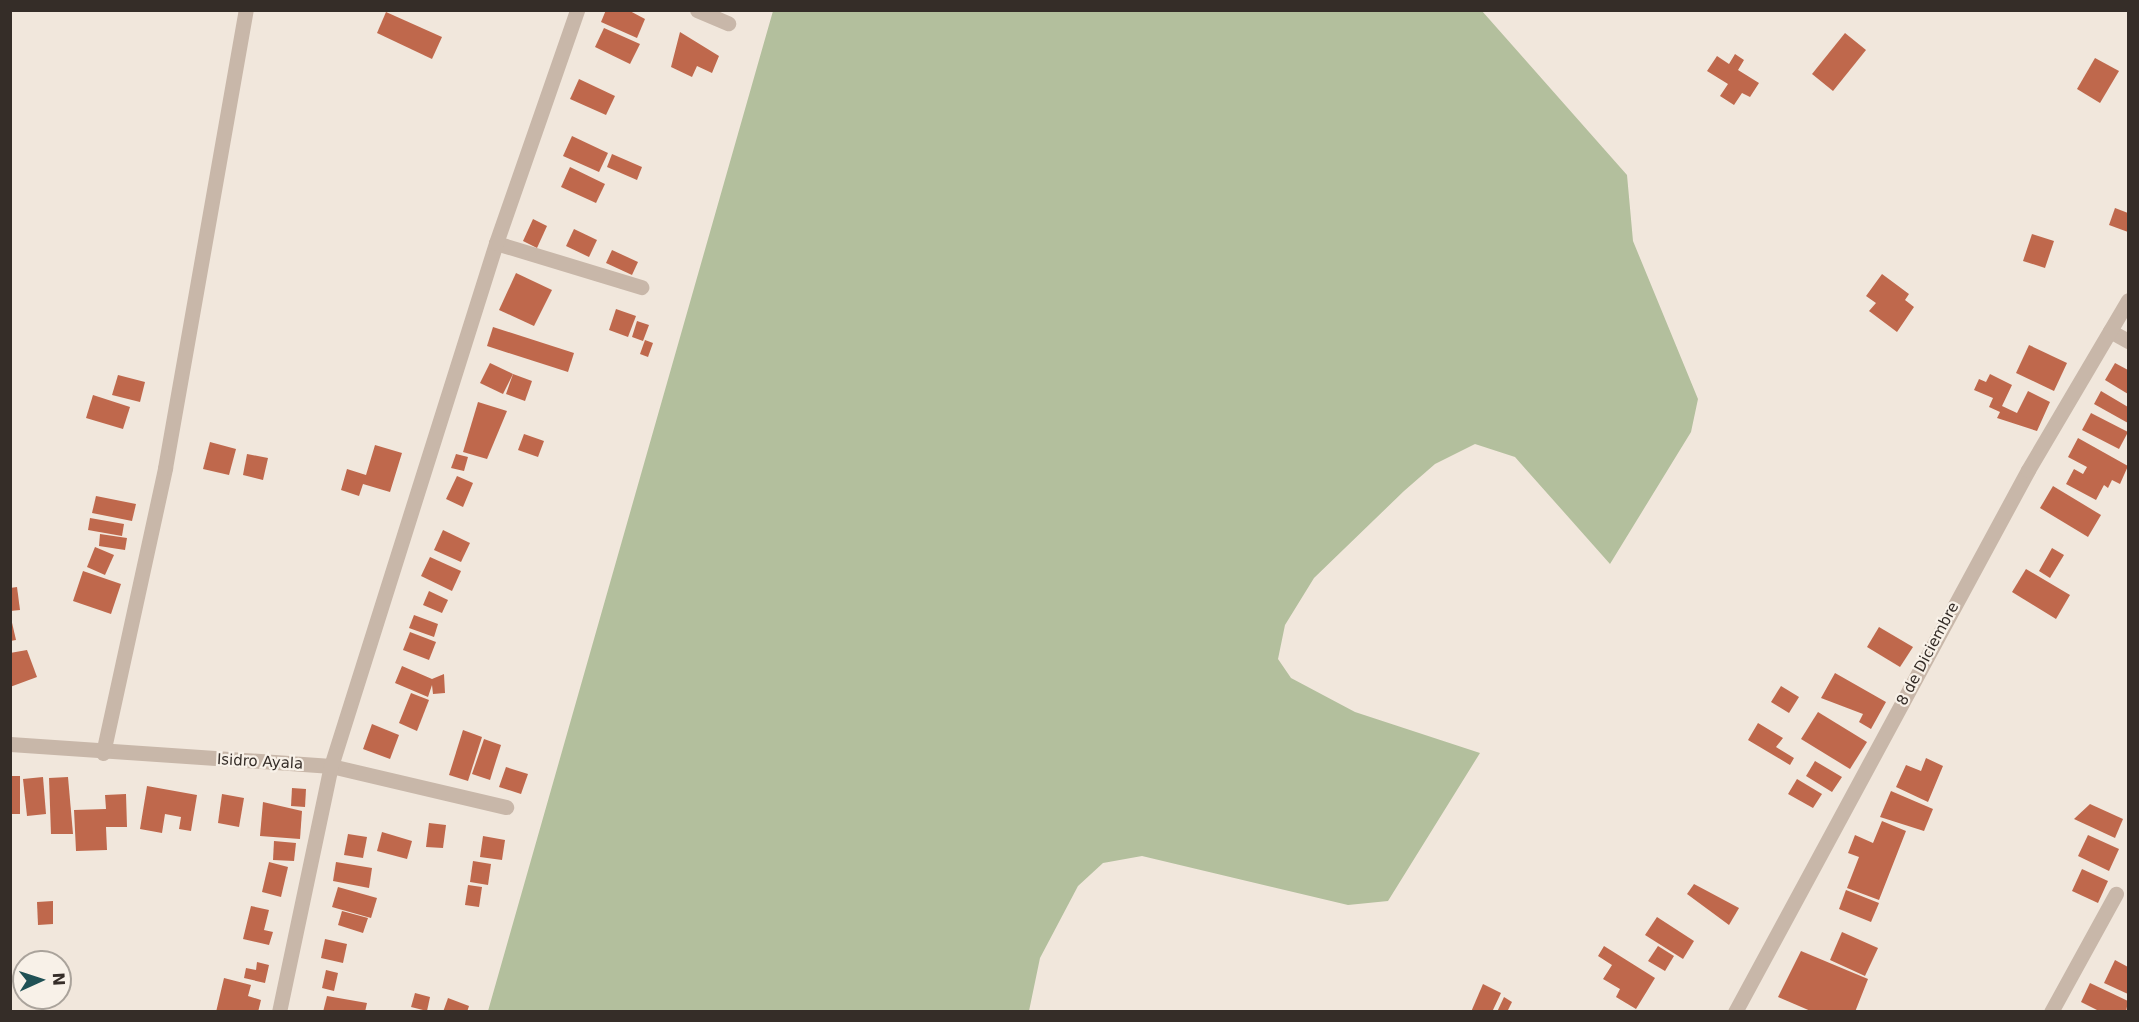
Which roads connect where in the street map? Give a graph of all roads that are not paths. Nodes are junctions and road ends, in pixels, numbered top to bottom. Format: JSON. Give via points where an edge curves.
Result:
{"nodes":[{"id":1,"x":246,"y":10,"type":"edge"},
{"id":2,"x":577,"y":10,"type":"edge"},
{"id":3,"x":697,"y":10,"type":"edge"},
{"id":4,"x":728,"y":23,"type":"dead end"},
{"id":5,"x":496,"y":243,"type":"junction"},
{"id":6,"x":641,"y":287,"type":"dead end"},
{"id":7,"x":2128,"y":300,"type":"edge"},
{"id":8,"x":2110,"y":331,"type":"junction"},
{"id":9,"x":2128,"y":341,"type":"edge"},
{"id":10,"x":10,"y":744,"type":"edge"},
{"id":11,"x":102,"y":753,"type":"junction"},
{"id":12,"x":331,"y":766,"type":"junction"},
{"id":13,"x":506,"y":807,"type":"dead end"},
{"id":14,"x":2116,"y":894,"type":"dead end"},
{"id":15,"x":279,"y":1011,"type":"edge"},
{"id":16,"x":1735,"y":1011,"type":"edge"},
{"id":17,"x":2051,"y":1011,"type":"edge"}],
"edges":[{"from":1,"to":11,"type":"street","via":[[165,468]]},
{"from":2,"to":5,"type":"street"},
{"from":3,"to":4,"type":"street"},
{"from":5,"to":6,"type":"street"},
{"from":5,"to":12,"type":"street"},
{"from":7,"to":8,"type":"street","name":"8 de Diciembre"},
{"from":8,"to":9,"type":"street"},
{"from":8,"to":16,"type":"street","name":"8 de Diciembre","via":[[2028,470]]},
{"from":10,"to":11,"type":"street","name":"Isidro Ayala"},
{"from":11,"to":12,"type":"street","name":"Isidro Ayala"},
{"from":12,"to":13,"type":"street","name":"Isidro Ayala"},
{"from":12,"to":15,"type":"street"},
{"from":14,"to":17,"type":"street"}]}
